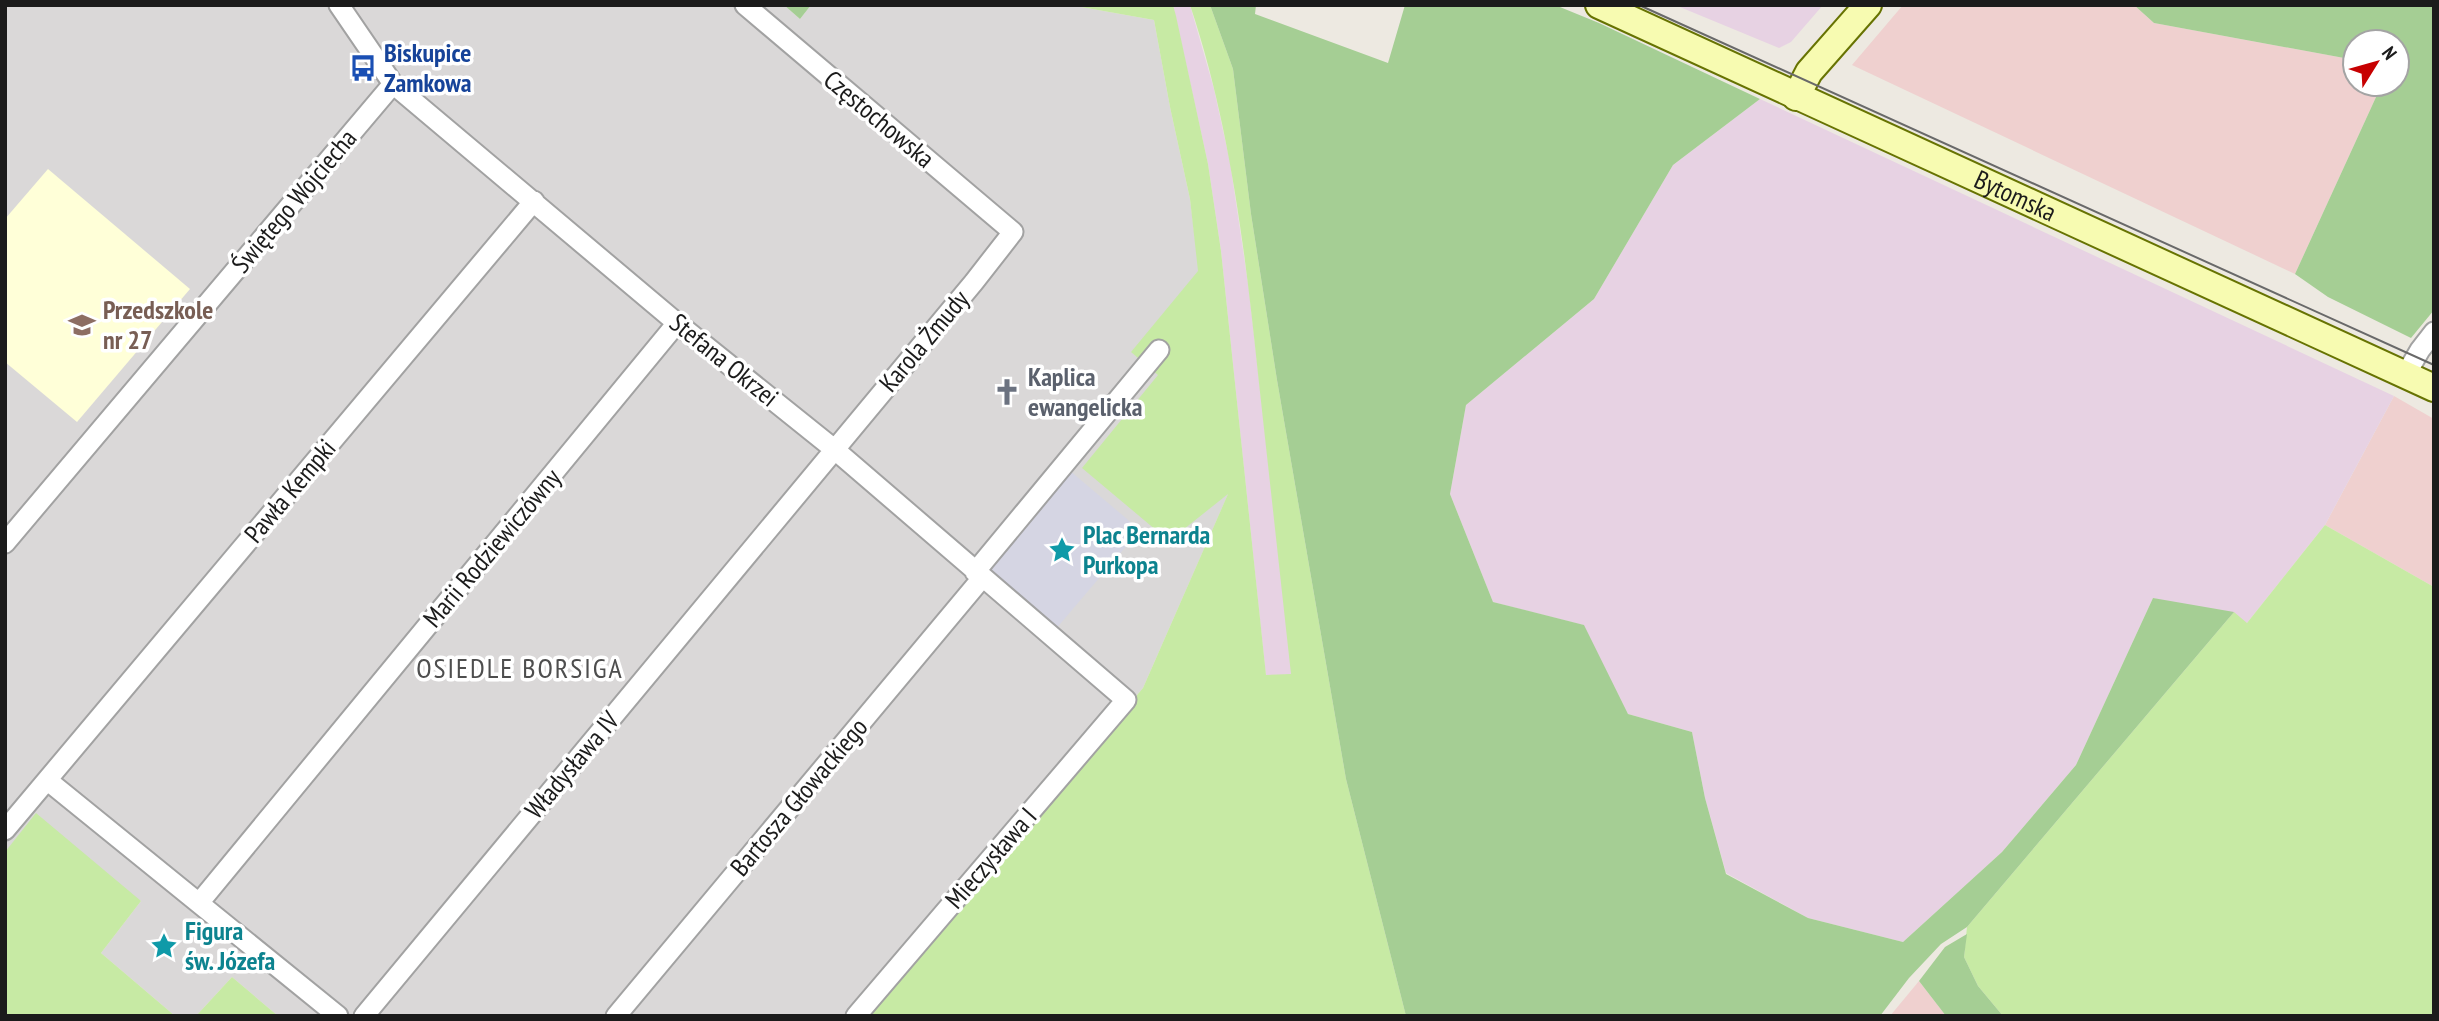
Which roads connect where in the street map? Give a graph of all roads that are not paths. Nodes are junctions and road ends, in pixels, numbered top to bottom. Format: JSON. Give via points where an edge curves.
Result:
{"nodes":[{"id":1,"x":339,"y":5,"type":"edge"},
{"id":2,"x":745,"y":5,"type":"edge"},
{"id":3,"x":1599,"y":5,"type":"edge"},
{"id":4,"x":1868,"y":5,"type":"edge"},
{"id":5,"x":393,"y":84,"type":"junction"},
{"id":6,"x":1796,"y":97,"type":"junction"},
{"id":7,"x":534,"y":201,"type":"junction"},
{"id":8,"x":1013,"y":232,"type":"joint"},
{"id":9,"x":677,"y":323,"type":"junction"},
{"id":10,"x":2434,"y":332,"type":"edge"},
{"id":11,"x":1159,"y":350,"type":"dead end"},
{"id":12,"x":2406,"y":374,"type":"junction"},
{"id":13,"x":2434,"y":388,"type":"edge"},
{"id":14,"x":834,"y":449,"type":"junction"},
{"id":15,"x":5,"y":543,"type":"edge"},
{"id":16,"x":979,"y":575,"type":"junction"},
{"id":17,"x":1126,"y":700,"type":"joint"},
{"id":18,"x":47,"y":780,"type":"junction"},
{"id":19,"x":5,"y":831,"type":"edge"},
{"id":20,"x":199,"y":904,"type":"junction"},
{"id":21,"x":338,"y":1016,"type":"edge"},
{"id":22,"x":364,"y":1016,"type":"edge"},
{"id":23,"x":616,"y":1016,"type":"edge"},
{"id":24,"x":856,"y":1016,"type":"edge"}],
"edges":[{"from":1,"to":5,"type":"street","name":"Stefana Okrzei"},
{"from":2,"to":8,"type":"street","name":"Częstochowska"},
{"from":3,"to":6,"type":"street","name":"Bytomska"},
{"from":4,"to":6,"type":"street","via":[[1809,72]]},
{"from":5,"to":7,"type":"street","name":"Stefana Okrzei"},
{"from":5,"to":15,"type":"street","name":"Świętego Wojciecha"},
{"from":6,"to":12,"type":"street","name":"Bytomska"},
{"from":7,"to":9,"type":"street","name":"Stefana Okrzei"},
{"from":7,"to":18,"type":"street","name":"Pawła Kempki"},
{"from":8,"to":14,"type":"street","name":"Karola Żmudy"},
{"from":9,"to":14,"type":"street","name":"Stefana Okrzei"},
{"from":9,"to":20,"type":"street","name":"Marii Rodziewiczówny"},
{"from":10,"to":12,"type":"street"},
{"from":11,"to":16,"type":"street"},
{"from":12,"to":13,"type":"street","name":"Bytomska"},
{"from":14,"to":16,"type":"street","name":"Stefana Okrzei"},
{"from":14,"to":22,"type":"street","name":"Władysława IV"},
{"from":16,"to":17,"type":"street","name":"Stefana Okrzei"},
{"from":16,"to":23,"type":"street","name":"Bartosza Głowackiego"},
{"from":17,"to":24,"type":"street","name":"Mieczysława I"},
{"from":18,"to":19,"type":"street","name":"Pawła Kempki"},
{"from":18,"to":20,"type":"street"},
{"from":20,"to":21,"type":"street"}]}
